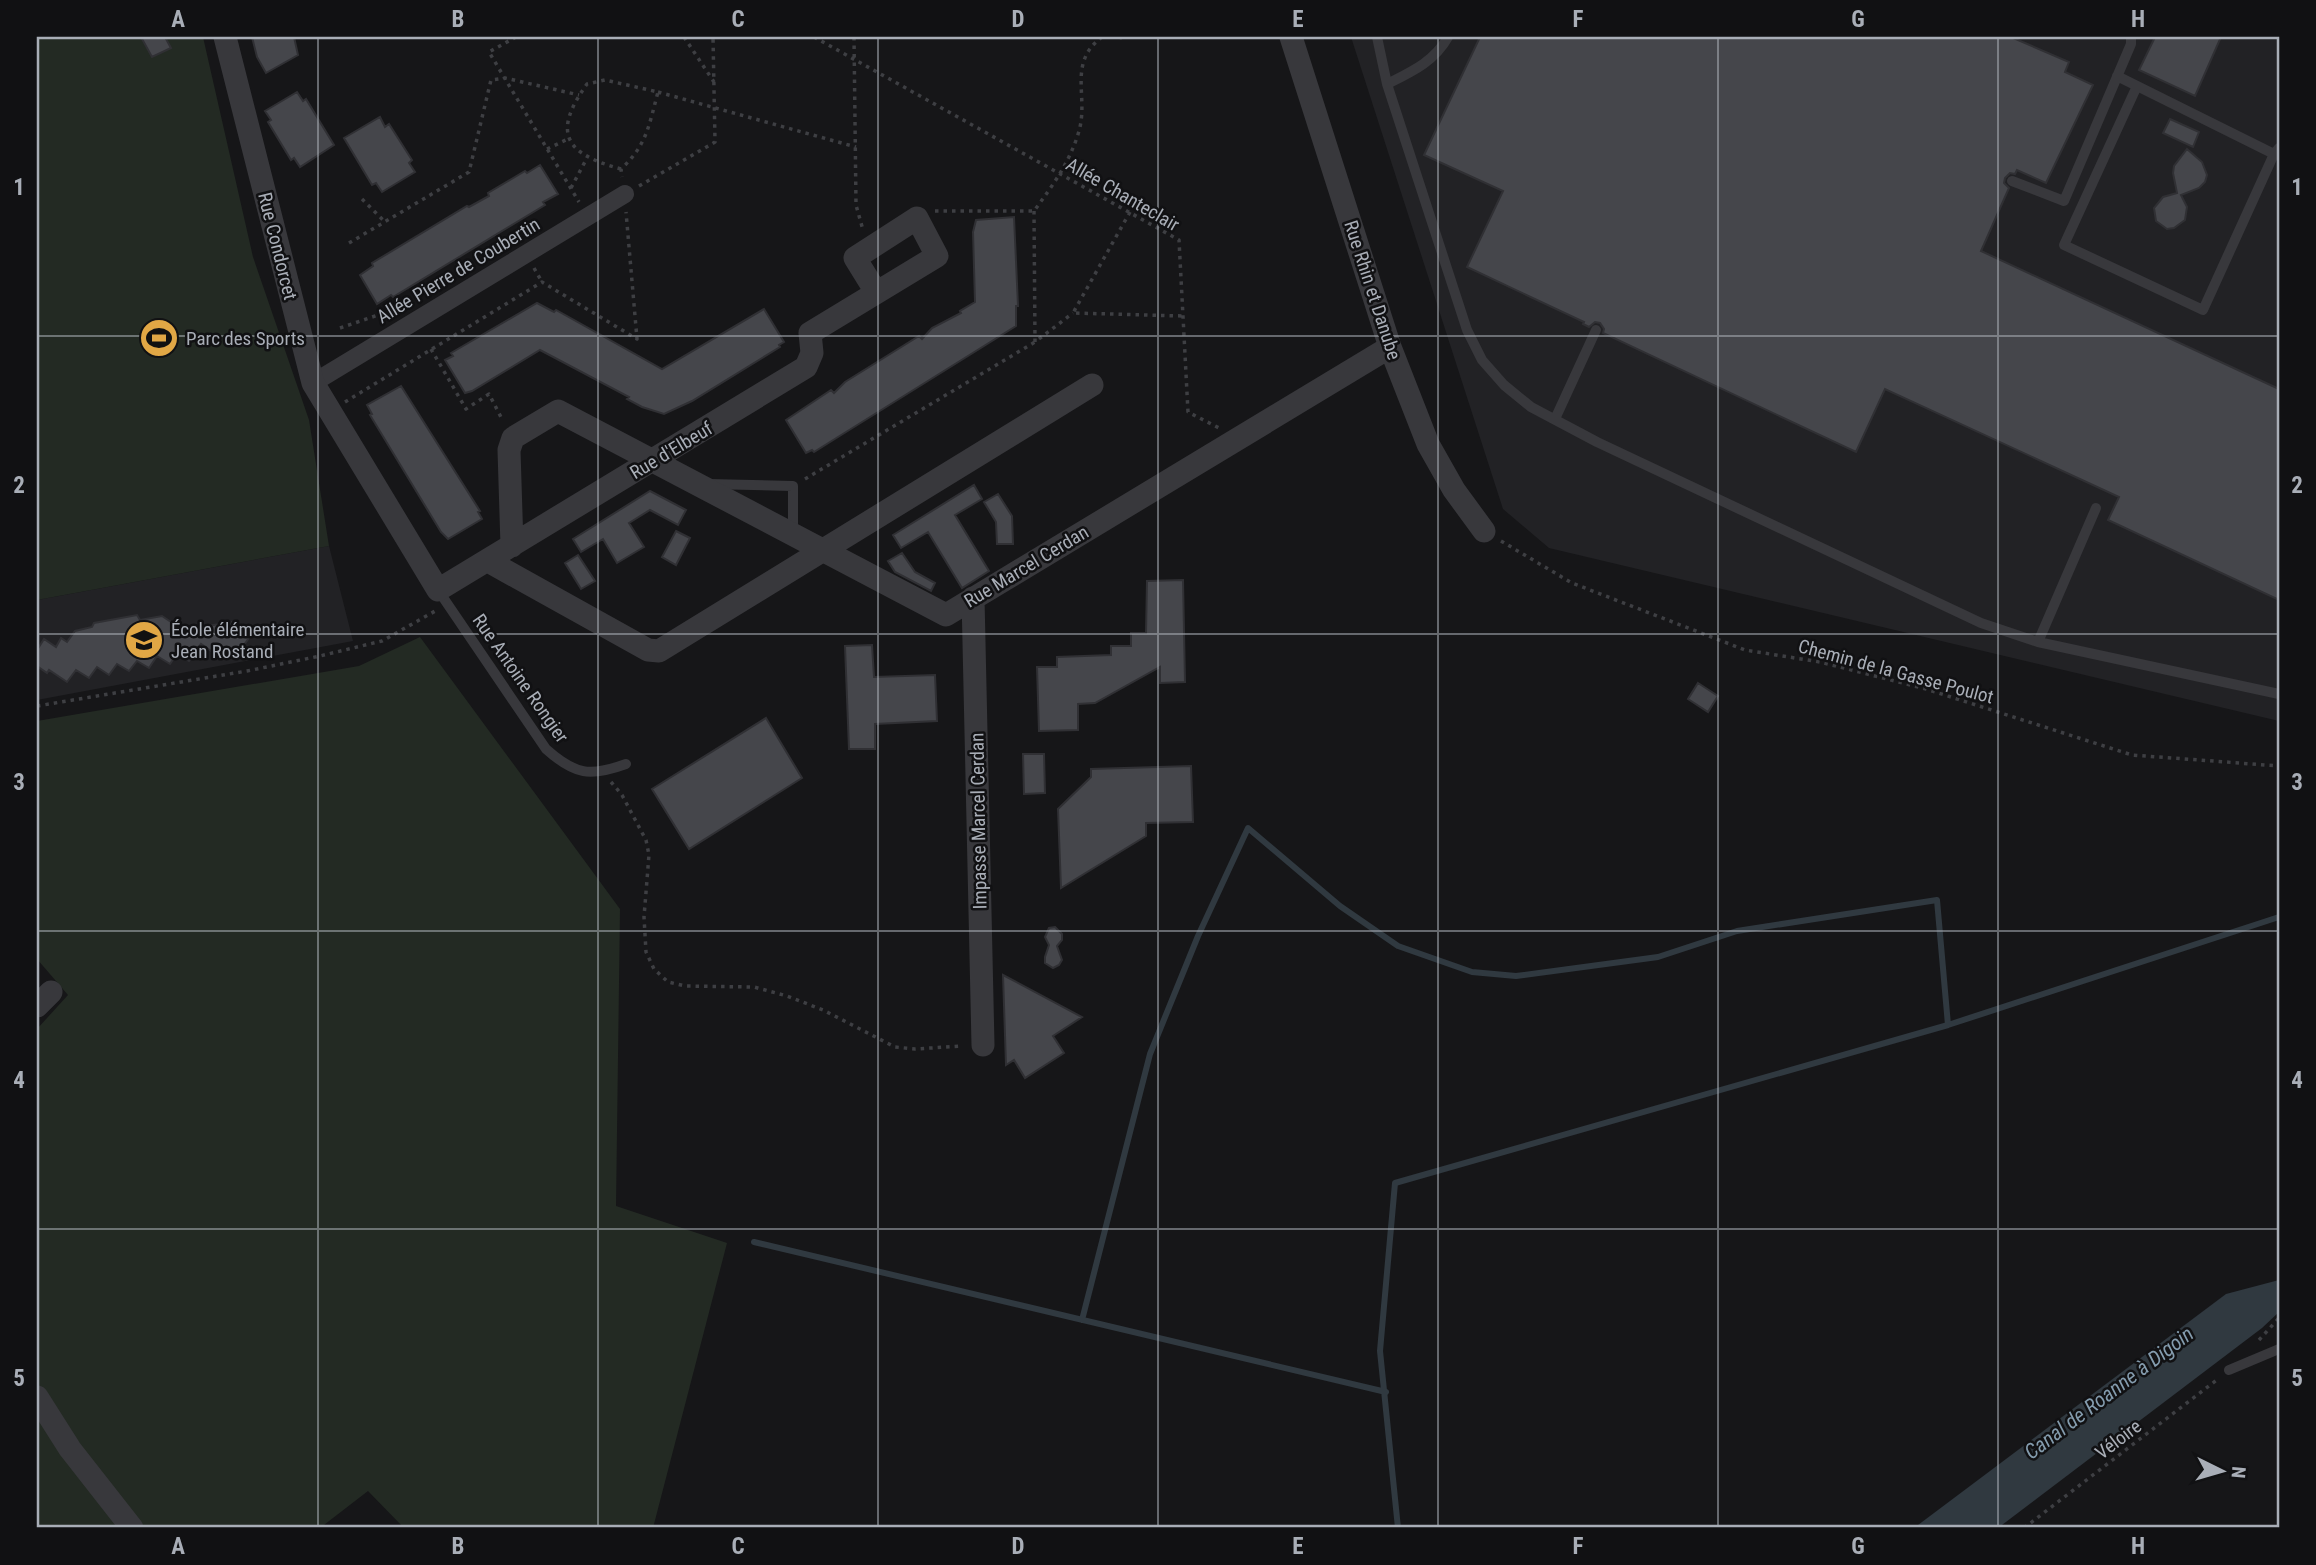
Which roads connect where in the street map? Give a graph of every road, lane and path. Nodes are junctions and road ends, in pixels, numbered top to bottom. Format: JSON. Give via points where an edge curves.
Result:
{"nodes":[{"id":1,"x":225,"y":37,"type":"edge"},
{"id":2,"x":516,"y":37,"type":"edge"},
{"id":3,"x":684,"y":37,"type":"edge"},
{"id":4,"x":713,"y":37,"type":"edge"},
{"id":5,"x":814,"y":37,"type":"edge"},
{"id":6,"x":854,"y":37,"type":"edge"},
{"id":7,"x":1102,"y":37,"type":"edge"},
{"id":8,"x":1291,"y":37,"type":"edge"},
{"id":9,"x":1377,"y":37,"type":"edge"},
{"id":10,"x":1448,"y":37,"type":"edge"},
{"id":11,"x":2131,"y":37,"type":"edge"},
{"id":12,"x":855,"y":59,"type":"junction"},
{"id":13,"x":2118,"y":76,"type":"junction"},
{"id":14,"x":505,"y":78,"type":"junction"},
{"id":15,"x":715,"y":83,"type":"junction"},
{"id":16,"x":1387,"y":84,"type":"junction"},
{"id":17,"x":2137,"y":86,"type":"junction"},
{"id":18,"x":658,"y":92,"type":"junction"},
{"id":19,"x":579,"y":95,"type":"junction"},
{"id":20,"x":715,"y":108,"type":"junction"},
{"id":21,"x":570,"y":138,"type":"junction"},
{"id":22,"x":856,"y":147,"type":"junction"},
{"id":23,"x":547,"y":149,"type":"junction"},
{"id":24,"x":2277,"y":151,"type":"edge"},
{"id":25,"x":587,"y":158,"type":"junction"},
{"id":26,"x":633,"y":158,"type":"dead end"},
{"id":27,"x":621,"y":169,"type":"dead end"},
{"id":28,"x":1062,"y":174,"type":"junction"},
{"id":29,"x":2012,"y":181,"type":"dead end"},
{"id":30,"x":570,"y":188,"type":"junction"},
{"id":31,"x":625,"y":194,"type":"junction"},
{"id":32,"x":362,"y":200,"type":"dead end"},
{"id":33,"x":1034,"y":211,"type":"junction"},
{"id":34,"x":1130,"y":212,"type":"junction"},
{"id":35,"x":588,"y":216,"type":"junction"},
{"id":36,"x":917,"y":218,"type":"junction"},
{"id":37,"x":385,"y":222,"type":"junction"},
{"id":38,"x":349,"y":243,"type":"dead end"},
{"id":39,"x":870,"y":248,"type":"junction"},
{"id":40,"x":876,"y":292,"type":"junction"},
{"id":41,"x":1073,"y":313,"type":"junction"},
{"id":42,"x":1183,"y":316,"type":"junction"},
{"id":43,"x":340,"y":328,"type":"dead end"},
{"id":44,"x":1596,"y":330,"type":"dead end"},
{"id":45,"x":391,"y":335,"type":"junction"},
{"id":46,"x":1035,"y":342,"type":"junction"},
{"id":47,"x":1390,"y":346,"type":"junction"},
{"id":48,"x":431,"y":349,"type":"junction"},
{"id":49,"x":313,"y":383,"type":"junction"},
{"id":50,"x":1092,"y":385,"type":"dead end"},
{"id":51,"x":330,"y":411,"type":"junction"},
{"id":52,"x":1555,"y":419,"type":"junction"},
{"id":53,"x":513,"y":438,"type":"junction"},
{"id":54,"x":1239,"y":439,"type":"junction"},
{"id":55,"x":652,"y":461,"type":"junction"},
{"id":56,"x":694,"y":483,"type":"junction"},
{"id":57,"x":793,"y":486,"type":"junction"},
{"id":58,"x":2095,"y":508,"type":"dead end"},
{"id":59,"x":1484,"y":531,"type":"joint"},
{"id":60,"x":793,"y":535,"type":"junction"},
{"id":61,"x":512,"y":546,"type":"junction"},
{"id":62,"x":822,"y":551,"type":"junction"},
{"id":63,"x":488,"y":561,"type":"junction"},
{"id":64,"x":443,"y":597,"type":"junction"},
{"id":65,"x":972,"y":598,"type":"junction"},
{"id":66,"x":2038,"y":642,"type":"junction"},
{"id":67,"x":2279,"y":694,"type":"edge"},
{"id":68,"x":37,"y":706,"type":"edge"},
{"id":69,"x":626,"y":764,"type":"dead end"},
{"id":70,"x":2279,"y":766,"type":"edge"},
{"id":71,"x":602,"y":773,"type":"junction"},
{"id":72,"x":984,"y":1045,"type":"joint"},
{"id":73,"x":2279,"y":1349,"type":"edge"},
{"id":74,"x":2229,"y":1370,"type":"joint"},
{"id":75,"x":37,"y":1397,"type":"edge"},
{"id":76,"x":132,"y":1528,"type":"edge"},
{"id":77,"x":2024,"y":1528,"type":"edge"}],
"edges":[{"from":1,"to":49,"type":"street","name":"Rue Condorcet"},
{"from":2,"to":14,"type":"path","via":[[489,52]]},
{"from":3,"to":15,"type":"path"},
{"from":4,"to":15,"type":"path"},
{"from":5,"to":12,"type":"path","name":"Allée Chanteclair"},
{"from":6,"to":12,"type":"path"},
{"from":7,"to":28,"type":"path","via":[[1083,58],[1079,129]]},
{"from":8,"to":47,"type":"street","name":"Rue Rhin et Danube"},
{"from":9,"to":16,"type":"lane"},
{"from":10,"to":16,"type":"lane","via":[[1425,65]]},
{"from":11,"to":13,"type":"lane"},
{"from":12,"to":22,"type":"path"},
{"from":12,"to":28,"type":"path","name":"Allée Chanteclair"},
{"from":13,"to":17,"type":"lane"},
{"from":13,"to":29,"type":"lane","via":[[2064,201]]},
{"from":14,"to":19,"type":"path"},
{"from":14,"to":23,"type":"path"},
{"from":14,"to":37,"type":"path","via":[[491,80],[469,172]]},
{"from":15,"to":20,"type":"path"},
{"from":16,"to":52,"type":"lane","via":[[1467,330],[1482,360],[1531,407]]},
{"from":17,"to":24,"type":"lane"},
{"from":17,"to":24,"type":"lane","via":[[2064,245],[2203,310]]},
{"from":18,"to":19,"type":"path","via":[[605,80],[587,83]]},
{"from":18,"to":20,"type":"path"},
{"from":18,"to":26,"type":"path","via":[[643,143]]},
{"from":19,"to":21,"type":"path","via":[[567,131]]},
{"from":20,"to":22,"type":"path"},
{"from":20,"to":31,"type":"path","via":[[715,142]]},
{"from":21,"to":23,"type":"path"},
{"from":21,"to":25,"type":"path","via":[[576,152]]},
{"from":22,"to":39,"type":"path","via":[[856,205]]},
{"from":23,"to":30,"type":"path"},
{"from":25,"to":27,"type":"path"},
{"from":25,"to":30,"type":"path"},
{"from":28,"to":33,"type":"path"},
{"from":28,"to":34,"type":"path","name":"Allée Chanteclair"},
{"from":30,"to":35,"type":"path"},
{"from":31,"to":35,"type":"street","name":"Allée Pierre de Coubertin"},
{"from":31,"to":48,"type":"path","via":[[637,339],[542,282]]},
{"from":32,"to":37,"type":"path"},
{"from":33,"to":36,"type":"path","via":[[930,211]]},
{"from":33,"to":46,"type":"path"},
{"from":34,"to":41,"type":"path"},
{"from":34,"to":42,"type":"path","name":"Allée Chanteclair","via":[[1179,240]]},
{"from":35,"to":45,"type":"street","name":"Allée Pierre de Coubertin"},
{"from":36,"to":39,"type":"street"},
{"from":36,"to":40,"type":"street","via":[[937,256]]},
{"from":37,"to":38,"type":"path"},
{"from":39,"to":40,"type":"street","via":[[855,258]]},
{"from":40,"to":55,"type":"street","name":"Rue d'Elbeuf","via":[[810,333],[812,353],[806,367]]},
{"from":41,"to":42,"type":"path"},
{"from":41,"to":46,"type":"path"},
{"from":42,"to":54,"type":"path","name":"Allée Chanteclair","via":[[1188,412]]},
{"from":43,"to":45,"type":"path","via":[[381,314]]},
{"from":44,"to":52,"type":"lane"},
{"from":45,"to":49,"type":"street","name":"Allée Pierre de Coubertin"},
{"from":46,"to":57,"type":"path"},
{"from":47,"to":54,"type":"street","name":"Rue Marcel Cerdan"},
{"from":47,"to":59,"type":"street","name":"Rue Rhin et Danube","via":[[1428,444]]},
{"from":48,"to":51,"type":"path"},
{"from":48,"to":53,"type":"path","via":[[466,409],[489,394]]},
{"from":49,"to":51,"type":"street","name":"Rue Condorcet"},
{"from":50,"to":62,"type":"street"},
{"from":51,"to":64,"type":"street","name":"Rue Condorcet"},
{"from":52,"to":66,"type":"lane","via":[[1981,623]]},
{"from":53,"to":55,"type":"street","name":"Rue Marcel Cerdan","via":[[558,411]]},
{"from":53,"to":61,"type":"street","via":[[509,450]]},
{"from":54,"to":65,"type":"street","name":"Rue Marcel Cerdan"},
{"from":55,"to":56,"type":"street","name":"Rue Marcel Cerdan"},
{"from":55,"to":61,"type":"street","name":"Rue d'Elbeuf"},
{"from":56,"to":57,"type":"lane"},
{"from":56,"to":60,"type":"street","name":"Rue Marcel Cerdan"},
{"from":57,"to":60,"type":"lane"},
{"from":58,"to":66,"type":"lane"},
{"from":59,"to":70,"type":"path","name":"Chemin de la Gasse Poulot","via":[[1573,583],[1745,650],[1819,662],[1926,690],[2133,755]]},
{"from":60,"to":62,"type":"street","name":"Rue Marcel Cerdan"},
{"from":61,"to":63,"type":"street","name":"Rue d'Elbeuf"},
{"from":62,"to":63,"type":"street","via":[[659,650],[648,650]]},
{"from":62,"to":65,"type":"street","name":"Rue Marcel Cerdan","via":[[946,615]]},
{"from":63,"to":64,"type":"street","name":"Rue d'Elbeuf"},
{"from":64,"to":68,"type":"path","via":[[382,641],[247,671]]},
{"from":64,"to":71,"type":"lane","name":"Rue Antoine Rongier","via":[[546,749],[565,766]]},
{"from":65,"to":72,"type":"street","name":"Impasse Marcel Cerdan"},
{"from":66,"to":67,"type":"lane"},
{"from":69,"to":71,"type":"lane"},
{"from":71,"to":72,"type":"path","via":[[622,795],[646,839],[646,953],[668,982],[754,987],[787,996],[895,1047]]},
{"from":73,"to":74,"type":"lane"},
{"from":74,"to":77,"type":"path","name":"Véloire"},
{"from":75,"to":76,"type":"street","via":[[70,1449]]}]}
